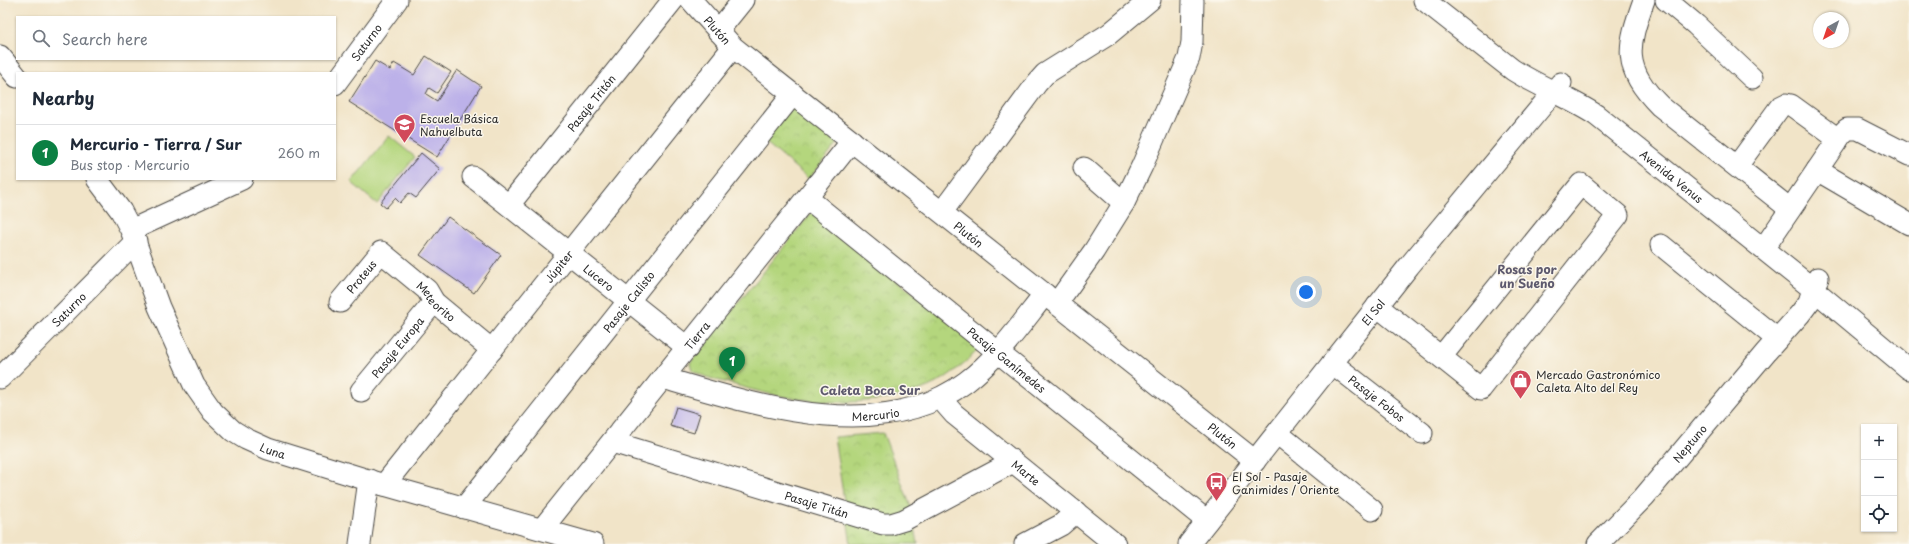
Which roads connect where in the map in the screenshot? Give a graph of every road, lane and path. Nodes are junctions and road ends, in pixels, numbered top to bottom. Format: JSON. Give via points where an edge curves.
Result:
{"nodes":[{"id":1,"x":396,"y":0,"type":"edge"},
{"id":2,"x":673,"y":0,"type":"edge"},
{"id":3,"x":691,"y":0,"type":"edge"},
{"id":4,"x":743,"y":0,"type":"edge"},
{"id":5,"x":1150,"y":0,"type":"edge"},
{"id":6,"x":1193,"y":0,"type":"edge"},
{"id":7,"x":1424,"y":0,"type":"edge"},
{"id":8,"x":1441,"y":0,"type":"edge"},
{"id":9,"x":1644,"y":0,"type":"edge"},
{"id":10,"x":1666,"y":0,"type":"edge"},
{"id":11,"x":718,"y":31,"type":"junction"},
{"id":12,"x":733,"y":47,"type":"junction"},
{"id":13,"x":0,"y":56,"type":"edge"},
{"id":14,"x":16,"y":76,"type":"edge"},
{"id":15,"x":1752,"y":78,"type":"dead end"},
{"id":16,"x":336,"y":83,"type":"edge"},
{"id":17,"x":1558,"y":87,"type":"junction"},
{"id":18,"x":792,"y":94,"type":"junction"},
{"id":19,"x":1838,"y":139,"type":"junction"},
{"id":20,"x":852,"y":142,"type":"junction"},
{"id":21,"x":1909,"y":155,"type":"edge"},
{"id":22,"x":1736,"y":166,"type":"junction"},
{"id":23,"x":1084,"y":168,"type":"dead end"},
{"id":24,"x":1817,"y":170,"type":"junction"},
{"id":25,"x":473,"y":176,"type":"dead end"},
{"id":26,"x":99,"y":180,"type":"edge"},
{"id":27,"x":240,"y":180,"type":"edge"},
{"id":28,"x":807,"y":198,"type":"junction"},
{"id":29,"x":1124,"y":204,"type":"junction"},
{"id":30,"x":509,"y":205,"type":"junction"},
{"id":31,"x":1790,"y":209,"type":"junction"},
{"id":32,"x":942,"y":212,"type":"junction"},
{"id":33,"x":1909,"y":224,"type":"edge"},
{"id":34,"x":133,"y":235,"type":"junction"},
{"id":35,"x":1770,"y":239,"type":"junction"},
{"id":36,"x":1661,"y":245,"type":"dead end"},
{"id":37,"x":381,"y":252,"type":"joint"},
{"id":38,"x":569,"y":253,"type":"junction"},
{"id":39,"x":1816,"y":283,"type":"junction"},
{"id":40,"x":1051,"y":299,"type":"junction"},
{"id":41,"x":628,"y":301,"type":"junction"},
{"id":42,"x":340,"y":302,"type":"dead end"},
{"id":43,"x":434,"y":302,"type":"junction"},
{"id":44,"x":1377,"y":306,"type":"junction"},
{"id":45,"x":1777,"y":339,"type":"junction"},
{"id":46,"x":688,"y":348,"type":"junction"},
{"id":47,"x":492,"y":350,"type":"junction"},
{"id":48,"x":1909,"y":351,"type":"edge"},
{"id":49,"x":998,"y":352,"type":"junction"},
{"id":50,"x":1441,"y":357,"type":"junction"},
{"id":51,"x":1332,"y":363,"type":"junction"},
{"id":52,"x":1909,"y":369,"type":"edge"},
{"id":53,"x":0,"y":378,"type":"edge"},
{"id":54,"x":663,"y":378,"type":"junction"},
{"id":55,"x":360,"y":391,"type":"dead end"},
{"id":56,"x":940,"y":398,"type":"junction"},
{"id":57,"x":1277,"y":433,"type":"junction"},
{"id":58,"x":1422,"y":433,"type":"dead end"},
{"id":59,"x":612,"y":442,"type":"junction"},
{"id":60,"x":1255,"y":461,"type":"junction"},
{"id":61,"x":1013,"y":462,"type":"junction"},
{"id":62,"x":376,"y":483,"type":"junction"},
{"id":63,"x":464,"y":508,"type":"junction"},
{"id":64,"x":1372,"y":510,"type":"dead end"},
{"id":65,"x":1076,"y":512,"type":"junction"},
{"id":66,"x":1207,"y":521,"type":"junction"},
{"id":67,"x":542,"y":529,"type":"junction"},
{"id":68,"x":360,"y":544,"type":"edge"},
{"id":69,"x":593,"y":544,"type":"edge"},
{"id":70,"x":1025,"y":544,"type":"edge"},
{"id":71,"x":1115,"y":544,"type":"edge"},
{"id":72,"x":1189,"y":544,"type":"edge"},
{"id":73,"x":1598,"y":544,"type":"edge"}],
"edges":[{"from":1,"to":16,"type":"street","name":"Saturno"},
{"from":2,"to":30,"type":"street","name":"Pasaje Tritón"},
{"from":3,"to":11,"type":"street","name":"Plutón"},
{"from":4,"to":11,"type":"street"},
{"from":5,"to":32,"type":"street","via":[[1109,34],[1045,74]]},
{"from":6,"to":29,"type":"street","name":"Mercurio","via":[[1191,46],[1186,67]]},
{"from":7,"to":17,"type":"street","name":"Avenida Venus","via":[[1500,61],[1526,78]]},
{"from":8,"to":17,"type":"street","name":"Avenida Venus","via":[[1514,59]]},
{"from":9,"to":22,"type":"street","via":[[1635,23],[1631,45],[1638,78],[1649,96],[1660,106]]},
{"from":10,"to":15,"type":"street"},
{"from":11,"to":12,"type":"street","name":"Plutón"},
{"from":12,"to":18,"type":"street","name":"Plutón"},
{"from":12,"to":38,"type":"street","name":"Júpiter"},
{"from":13,"to":14,"type":"street"},
{"from":17,"to":35,"type":"street","name":"Avenida Venus","via":[[1588,95],[1610,110]]},
{"from":17,"to":39,"type":"street","name":"Avenida Venus"},
{"from":17,"to":44,"type":"street","name":"El Sol"},
{"from":18,"to":20,"type":"street","name":"Plutón"},
{"from":18,"to":41,"type":"street","name":"Pasaje Calisto"},
{"from":19,"to":21,"type":"street","via":[[1847,129],[1858,129]]},
{"from":19,"to":22,"type":"street","via":[[1786,104],[1780,107]]},
{"from":19,"to":24,"type":"street"},
{"from":20,"to":28,"type":"street","name":"Tierra"},
{"from":20,"to":32,"type":"street","name":"Plutón"},
{"from":22,"to":31,"type":"street"},
{"from":23,"to":29,"type":"street"},
{"from":24,"to":31,"type":"street"},
{"from":24,"to":33,"type":"street"},
{"from":25,"to":30,"type":"street","name":"Lucero"},
{"from":26,"to":34,"type":"street","name":"Luna"},
{"from":27,"to":34,"type":"street","name":"Saturno"},
{"from":28,"to":46,"type":"street","name":"Tierra"},
{"from":28,"to":49,"type":"street","name":"Pasaje Ganímedes"},
{"from":29,"to":40,"type":"street","name":"Mercurio","via":[[1094,251]]},
{"from":30,"to":38,"type":"street","name":"Lucero"},
{"from":31,"to":35,"type":"street"},
{"from":32,"to":40,"type":"street","name":"Plutón"},
{"from":34,"to":53,"type":"street","name":"Saturno"},
{"from":34,"to":62,"type":"street","name":"Luna","via":[[159,306],[194,385],[213,412],[232,431],[256,445]]},
{"from":35,"to":39,"type":"street","name":"Avenida Venus"},
{"from":36,"to":45,"type":"street"},
{"from":37,"to":42,"type":"street","name":"Proteus"},
{"from":37,"to":43,"type":"street","name":"Meteorito","via":[[430,293]]},
{"from":38,"to":41,"type":"street","name":"Lucero"},
{"from":38,"to":47,"type":"street","name":"Júpiter"},
{"from":39,"to":45,"type":"street","name":"Neptuno","via":[[1809,302]]},
{"from":39,"to":48,"type":"street","name":"Avenida Venus"},
{"from":39,"to":52,"type":"street","name":"Avenida Venus"},
{"from":40,"to":49,"type":"street","name":"Mercurio"},
{"from":40,"to":60,"type":"street","name":"Plutón"},
{"from":41,"to":46,"type":"street","name":"Lucero"},
{"from":41,"to":63,"type":"street","name":"Pasaje Calisto"},
{"from":43,"to":47,"type":"street","name":"Meteorito"},
{"from":43,"to":55,"type":"street","name":"Pasaje Europa"},
{"from":44,"to":50,"type":"street"},
{"from":44,"to":51,"type":"street","name":"El Sol"},
{"from":45,"to":73,"type":"street","name":"Neptuno","via":[[1644,497]]},
{"from":46,"to":54,"type":"street","name":"Tierra"},
{"from":47,"to":62,"type":"street","name":"Júpiter"},
{"from":49,"to":56,"type":"street","name":"Mercurio","via":[[966,382]]},
{"from":49,"to":66,"type":"street","name":"Pasaje Ganímedes"},
{"from":50,"to":50,"type":"street","via":[[1481,389],[1618,215],[1581,184]]},
{"from":51,"to":57,"type":"street","name":"El Sol"},
{"from":51,"to":58,"type":"street","name":"Pasaje Fobos"},
{"from":54,"to":56,"type":"street","name":"Mercurio","via":[[750,403],[818,413],[882,414],[921,406]]},
{"from":54,"to":59,"type":"street","name":"Tierra"},
{"from":56,"to":61,"type":"street","name":"Marte","via":[[954,414]]},
{"from":57,"to":60,"type":"street","name":"El Sol"},
{"from":57,"to":64,"type":"street"},
{"from":59,"to":61,"type":"street","name":"Pasaje Titán","via":[[882,524],[904,520]]},
{"from":59,"to":67,"type":"street","name":"Tierra"},
{"from":60,"to":66,"type":"street","name":"El Sol"},
{"from":61,"to":65,"type":"street","name":"Marte"},
{"from":62,"to":63,"type":"street","name":"Luna"},
{"from":62,"to":68,"type":"street"},
{"from":63,"to":67,"type":"street","name":"Luna"},
{"from":65,"to":70,"type":"street","via":[[1061,525]]},
{"from":65,"to":71,"type":"street","name":"Marte"},
{"from":66,"to":72,"type":"street","name":"El Sol"},
{"from":67,"to":69,"type":"street","name":"Luna"}]}
